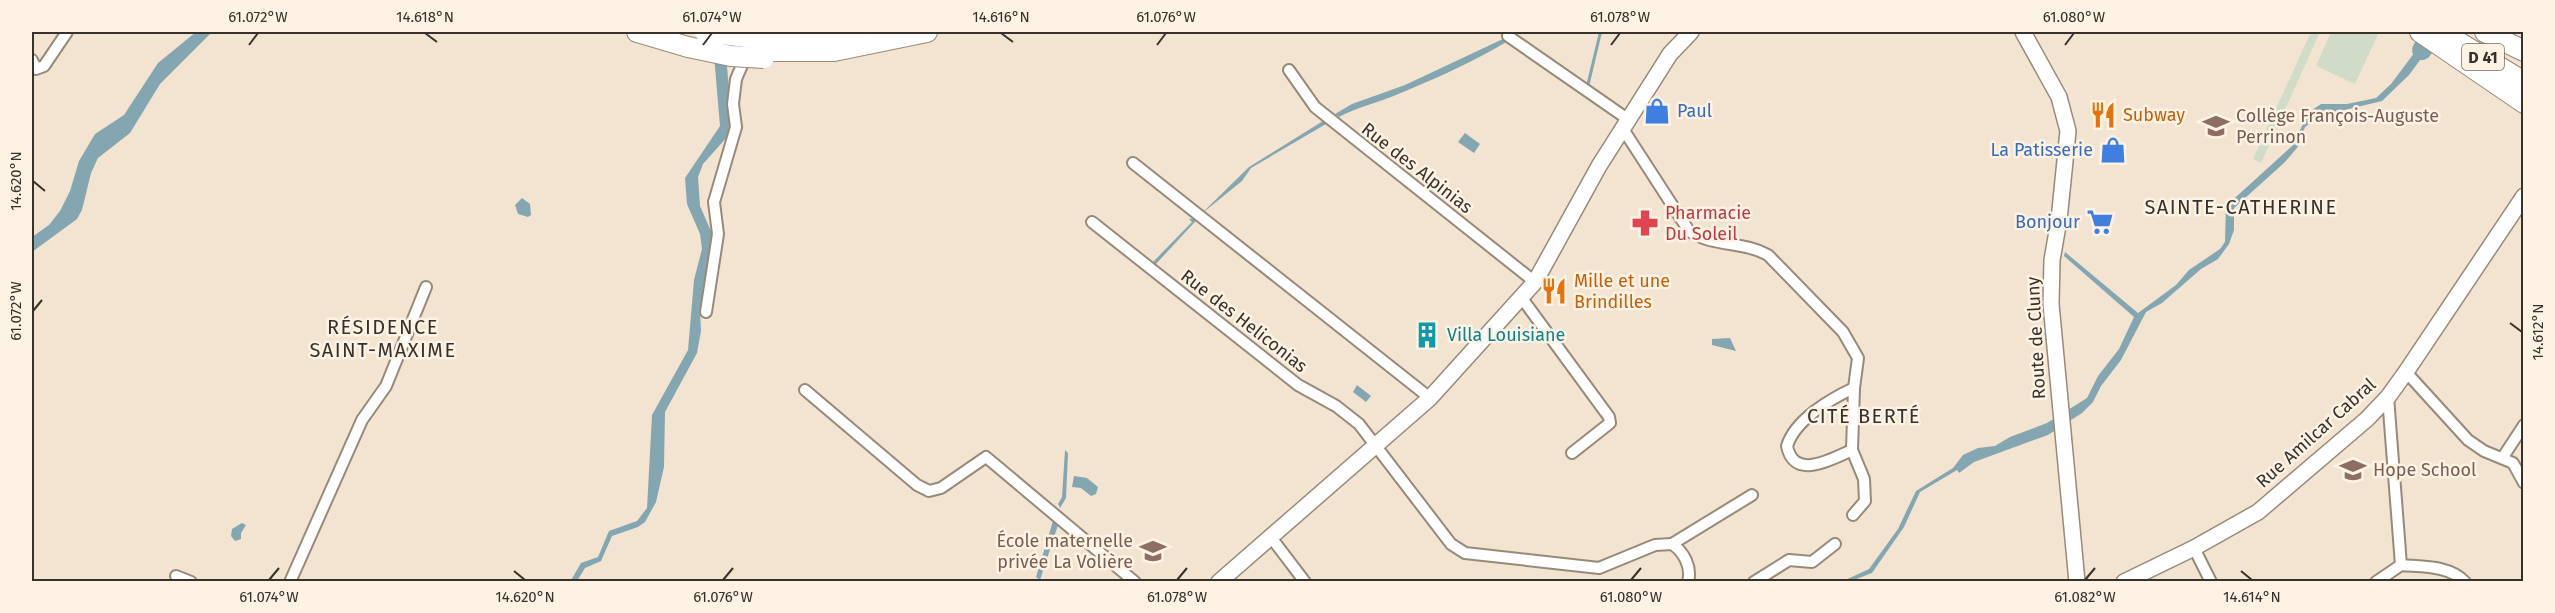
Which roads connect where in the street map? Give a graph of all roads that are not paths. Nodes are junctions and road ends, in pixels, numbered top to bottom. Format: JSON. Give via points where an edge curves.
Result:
{"nodes":[{"id":1,"x":68,"y":32,"type":"edge"},
{"id":2,"x":638,"y":32,"type":"edge"},
{"id":3,"x":666,"y":32,"type":"edge"},
{"id":4,"x":857,"y":32,"type":"edge"},
{"id":5,"x":927,"y":32,"type":"edge"},
{"id":6,"x":1691,"y":32,"type":"edge"},
{"id":7,"x":2023,"y":32,"type":"edge"},
{"id":8,"x":2420,"y":32,"type":"edge"},
{"id":9,"x":2442,"y":32,"type":"edge"},
{"id":10,"x":2466,"y":32,"type":"edge"},
{"id":11,"x":2485,"y":32,"type":"edge"},
{"id":12,"x":1508,"y":36,"type":"dead end"},
{"id":13,"x":695,"y":40,"type":"edge"},
{"id":14,"x":762,"y":42,"type":"edge"},
{"id":15,"x":2523,"y":51,"type":"edge"},
{"id":16,"x":32,"y":60,"type":"edge"},
{"id":17,"x":743,"y":63,"type":"dead end"},
{"id":18,"x":2523,"y":67,"type":"edge"},
{"id":19,"x":1288,"y":70,"type":"dead end"},
{"id":20,"x":2523,"y":82,"type":"edge"},
{"id":21,"x":2523,"y":103,"type":"edge"},
{"id":22,"x":1626,"y":125,"type":"junction"},
{"id":23,"x":1133,"y":163,"type":"dead end"},
{"id":24,"x":2523,"y":196,"type":"edge"},
{"id":25,"x":1092,"y":222,"type":"dead end"},
{"id":26,"x":1535,"y":282,"type":"junction"},
{"id":27,"x":426,"y":287,"type":"dead end"},
{"id":28,"x":1521,"y":297,"type":"junction"},
{"id":29,"x":706,"y":312,"type":"dead end"},
{"id":30,"x":2406,"y":372,"type":"junction"},
{"id":31,"x":1854,"y":388,"type":"junction"},
{"id":32,"x":804,"y":390,"type":"dead end"},
{"id":33,"x":2388,"y":397,"type":"junction"},
{"id":34,"x":1430,"y":398,"type":"junction"},
{"id":35,"x":2523,"y":425,"type":"edge"},
{"id":36,"x":1376,"y":444,"type":"junction"},
{"id":37,"x":1852,"y":450,"type":"junction"},
{"id":38,"x":1572,"y":453,"type":"dead end"},
{"id":39,"x":2513,"y":460,"type":"edge"},
{"id":40,"x":2523,"y":483,"type":"edge"},
{"id":41,"x":1752,"y":495,"type":"dead end"},
{"id":42,"x":1853,"y":515,"type":"dead end"},
{"id":43,"x":1270,"y":536,"type":"junction"},
{"id":44,"x":1672,"y":544,"type":"junction"},
{"id":45,"x":1835,"y":544,"type":"dead end"},
{"id":46,"x":2194,"y":548,"type":"junction"},
{"id":47,"x":2401,"y":565,"type":"junction"},
{"id":48,"x":176,"y":576,"type":"dead end"},
{"id":49,"x":191,"y":582,"type":"edge"},
{"id":50,"x":290,"y":582,"type":"edge"},
{"id":51,"x":1136,"y":582,"type":"edge"},
{"id":52,"x":1219,"y":582,"type":"edge"},
{"id":53,"x":1305,"y":582,"type":"edge"},
{"id":54,"x":1688,"y":582,"type":"edge"},
{"id":55,"x":1754,"y":582,"type":"edge"},
{"id":56,"x":2077,"y":582,"type":"edge"},
{"id":57,"x":2124,"y":582,"type":"edge"},
{"id":58,"x":2211,"y":582,"type":"edge"},
{"id":59,"x":2376,"y":582,"type":"edge"},
{"id":60,"x":2465,"y":582,"type":"edge"}],
"edges":[{"from":1,"to":16,"type":"street","via":[[44,66],[36,69]]},
{"from":2,"to":13,"type":"highway"},
{"from":3,"to":13,"type":"highway"},
{"from":4,"to":14,"type":"highway"},
{"from":5,"to":14,"type":"highway","via":[[834,51]]},
{"from":6,"to":22,"type":"street","via":[[1670,54]]},
{"from":7,"to":56,"type":"street","name":"Route de Cluny","via":[[2055,90],[2068,130],[2051,293]]},
{"from":8,"to":21,"type":"highway"},
{"from":9,"to":20,"type":"highway","number":"D 41"},
{"from":10,"to":18,"type":"highway","number":"D 41"},
{"from":11,"to":15,"type":"highway"},
{"from":12,"to":22,"type":"street"},
{"from":13,"to":14,"type":"highway"},
{"from":17,"to":29,"type":"street","via":[[736,79],[733,104],[736,127],[714,202],[718,234]]},
{"from":19,"to":26,"type":"street","name":"Rue des Alpinias","via":[[1322,113]]},
{"from":22,"to":26,"type":"street"},
{"from":22,"to":31,"type":"street","via":[[1689,231],[1703,240],[1755,248],[1768,255],[1843,332],[1858,358]]},
{"from":23,"to":34,"type":"street"},
{"from":24,"to":30,"type":"street","name":"Rue Amilcar Cabral"},
{"from":25,"to":36,"type":"street","name":"Rue des Heliconias","via":[[1298,385],[1336,406]]},
{"from":26,"to":28,"type":"street"},
{"from":27,"to":50,"type":"street","via":[[386,386],[362,420]]},
{"from":28,"to":34,"type":"street"},
{"from":28,"to":38,"type":"street","via":[[1609,417],[1610,423]]},
{"from":30,"to":33,"type":"street","name":"Rue Amilcar Cabral"},
{"from":30,"to":39,"type":"street","via":[[2468,440],[2484,451]]},
{"from":31,"to":37,"type":"street"},
{"from":31,"to":37,"type":"street","via":[[1807,418],[1787,446],[1794,461],[1810,466]]},
{"from":32,"to":51,"type":"street","via":[[916,485],[929,491],[941,488],[986,457]]},
{"from":33,"to":46,"type":"street","name":"Rue Amilcar Cabral","via":[[2258,512]]},
{"from":33,"to":47,"type":"street"},
{"from":34,"to":36,"type":"street"},
{"from":35,"to":39,"type":"street"},
{"from":36,"to":43,"type":"street"},
{"from":36,"to":44,"type":"street","name":"Rue des Heliconias","via":[[1444,536],[1465,552],[1599,568],[1654,545]]},
{"from":37,"to":42,"type":"street","via":[[1864,479],[1865,501]]},
{"from":39,"to":40,"type":"street"},
{"from":41,"to":44,"type":"street"},
{"from":43,"to":52,"type":"street"},
{"from":43,"to":53,"type":"street"},
{"from":44,"to":54,"type":"street","via":[[1689,568]]},
{"from":45,"to":55,"type":"street","via":[[1812,562],[1790,560]]},
{"from":46,"to":57,"type":"street","name":"Rue Amilcar Cabral"},
{"from":46,"to":58,"type":"street"},
{"from":47,"to":59,"type":"street"},
{"from":47,"to":60,"type":"street","via":[[2440,569],[2458,574]]},
{"from":48,"to":49,"type":"street"}]}
